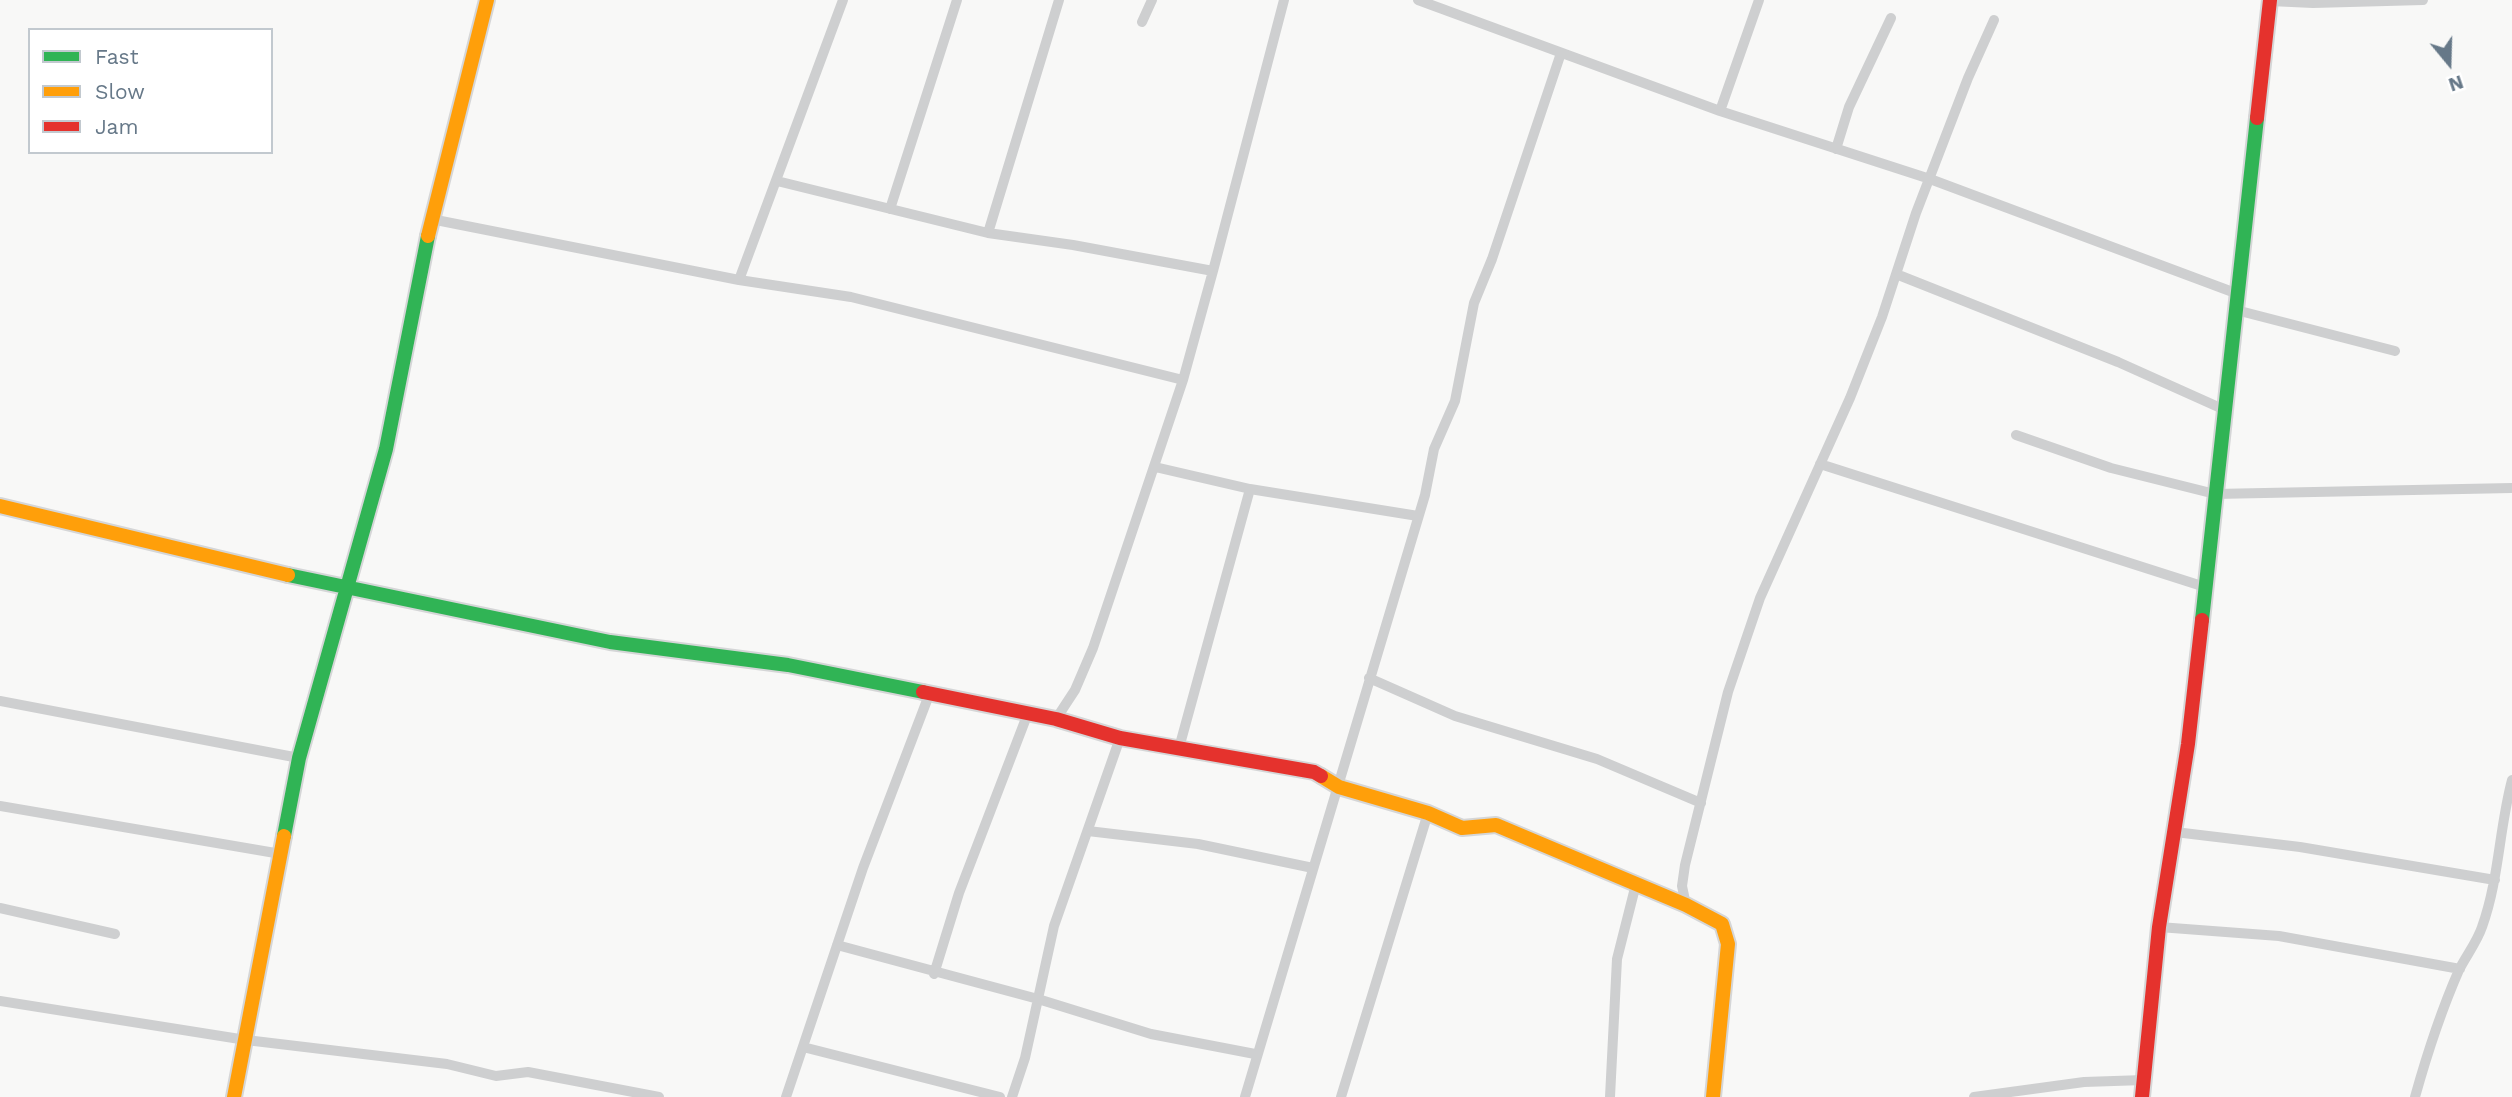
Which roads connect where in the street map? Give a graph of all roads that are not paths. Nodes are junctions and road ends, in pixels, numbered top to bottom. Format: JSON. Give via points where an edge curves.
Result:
{"nodes":[{"id":1,"x":487,"y":0,"type":"edge"},
{"id":2,"x":843,"y":0,"type":"edge"},
{"id":3,"x":957,"y":0,"type":"edge"},
{"id":4,"x":1059,"y":0,"type":"edge"},
{"id":5,"x":1152,"y":0,"type":"edge"},
{"id":6,"x":1284,"y":0,"type":"edge"},
{"id":7,"x":1418,"y":0,"type":"edge"},
{"id":8,"x":1759,"y":0,"type":"edge"},
{"id":9,"x":2270,"y":0,"type":"edge"},
{"id":10,"x":2423,"y":0,"type":"edge"},
{"id":11,"x":1441,"y":4,"type":"edge"},
{"id":12,"x":1891,"y":18,"type":"dead end"},
{"id":13,"x":1994,"y":20,"type":"dead end"},
{"id":14,"x":1142,"y":22,"type":"dead end"},
{"id":15,"x":1561,"y":53,"type":"junction"},
{"id":16,"x":1720,"y":111,"type":"junction"},
{"id":17,"x":1836,"y":149,"type":"junction"},
{"id":18,"x":1930,"y":178,"type":"junction"},
{"id":19,"x":777,"y":181,"type":"junction"},
{"id":20,"x":890,"y":209,"type":"junction"},
{"id":21,"x":431,"y":219,"type":"junction"},
{"id":22,"x":988,"y":233,"type":"junction"},
{"id":23,"x":1213,"y":271,"type":"junction"},
{"id":24,"x":1896,"y":274,"type":"junction"},
{"id":25,"x":739,"y":280,"type":"junction"},
{"id":26,"x":2238,"y":294,"type":"junction"},
{"id":27,"x":2236,"y":310,"type":"junction"},
{"id":28,"x":2395,"y":351,"type":"dead end"},
{"id":29,"x":1183,"y":380,"type":"junction"},
{"id":30,"x":2225,"y":410,"type":"junction"},
{"id":31,"x":2016,"y":435,"type":"dead end"},
{"id":32,"x":1821,"y":464,"type":"junction"},
{"id":33,"x":1155,"y":467,"type":"junction"},
{"id":34,"x":2512,"y":488,"type":"edge"},
{"id":35,"x":1251,"y":489,"type":"junction"},
{"id":36,"x":2215,"y":494,"type":"junction"},
{"id":37,"x":0,"y":506,"type":"edge"},
{"id":38,"x":1418,"y":516,"type":"junction"},
{"id":39,"x":2205,"y":587,"type":"junction"},
{"id":40,"x":346,"y":589,"type":"junction"},
{"id":41,"x":1369,"y":678,"type":"junction"},
{"id":42,"x":929,"y":695,"type":"junction"},
{"id":43,"x":0,"y":701,"type":"edge"},
{"id":44,"x":1028,"y":713,"type":"junction"},
{"id":45,"x":1056,"y":719,"type":"junction"},
{"id":46,"x":1120,"y":738,"type":"junction"},
{"id":47,"x":1179,"y":748,"type":"junction"},
{"id":48,"x":299,"y":758,"type":"junction"},
{"id":49,"x":1339,"y":787,"type":"junction"},
{"id":50,"x":2511,"y":787,"type":"edge"},
{"id":51,"x":1701,"y":803,"type":"junction"},
{"id":52,"x":0,"y":806,"type":"edge"},
{"id":53,"x":1428,"y":813,"type":"junction"},
{"id":54,"x":1088,"y":831,"type":"junction"},
{"id":55,"x":2175,"y":832,"type":"junction"},
{"id":56,"x":281,"y":854,"type":"junction"},
{"id":57,"x":1313,"y":868,"type":"junction"},
{"id":58,"x":2495,"y":880,"type":"junction"},
{"id":59,"x":1636,"y":884,"type":"junction"},
{"id":60,"x":1686,"y":905,"type":"junction"},
{"id":61,"x":0,"y":908,"type":"edge"},
{"id":62,"x":2160,"y":927,"type":"junction"},
{"id":63,"x":115,"y":934,"type":"dead end"},
{"id":64,"x":837,"y":946,"type":"junction"},
{"id":65,"x":2460,"y":969,"type":"junction"},
{"id":66,"x":933,"y":974,"type":"junction"},
{"id":67,"x":1038,"y":999,"type":"junction"},
{"id":68,"x":0,"y":1001,"type":"edge"},
{"id":69,"x":246,"y":1040,"type":"junction"},
{"id":70,"x":803,"y":1047,"type":"junction"},
{"id":71,"x":1255,"y":1054,"type":"junction"},
{"id":72,"x":2144,"y":1080,"type":"junction"},
{"id":73,"x":234,"y":1097,"type":"edge"},
{"id":74,"x":659,"y":1097,"type":"edge"},
{"id":75,"x":786,"y":1097,"type":"edge"},
{"id":76,"x":1000,"y":1097,"type":"edge"},
{"id":77,"x":1012,"y":1097,"type":"edge"},
{"id":78,"x":1245,"y":1097,"type":"edge"},
{"id":79,"x":1341,"y":1097,"type":"edge"},
{"id":80,"x":1610,"y":1097,"type":"edge"},
{"id":81,"x":1713,"y":1097,"type":"edge"},
{"id":82,"x":1974,"y":1097,"type":"edge"},
{"id":83,"x":2142,"y":1097,"type":"edge"},
{"id":84,"x":2415,"y":1097,"type":"edge"}],
"edges":[{"from":1,"to":21,"type":"street"},
{"from":2,"to":19,"type":"street"},
{"from":3,"to":20,"type":"street"},
{"from":4,"to":22,"type":"street"},
{"from":5,"to":14,"type":"street"},
{"from":6,"to":23,"type":"street"},
{"from":7,"to":11,"type":"street"},
{"from":8,"to":16,"type":"street"},
{"from":9,"to":10,"type":"street"},
{"from":9,"to":26,"type":"street"},
{"from":11,"to":15,"type":"street"},
{"from":12,"to":17,"type":"street","via":[[1849,107]]},
{"from":13,"to":18,"type":"street"},
{"from":15,"to":16,"type":"street"},
{"from":15,"to":38,"type":"street","via":[[1474,303],[1454,401],[1434,449]]},
{"from":16,"to":17,"type":"street"},
{"from":17,"to":18,"type":"street"},
{"from":18,"to":24,"type":"street"},
{"from":18,"to":26,"type":"street"},
{"from":19,"to":20,"type":"street"},
{"from":19,"to":25,"type":"street"},
{"from":20,"to":22,"type":"street"},
{"from":21,"to":25,"type":"street"},
{"from":21,"to":40,"type":"street","via":[[386,449]]},
{"from":22,"to":23,"type":"street"},
{"from":23,"to":29,"type":"street"},
{"from":24,"to":30,"type":"street"},
{"from":24,"to":32,"type":"street"},
{"from":25,"to":29,"type":"street","via":[[851,297]]},
{"from":26,"to":27,"type":"street"},
{"from":27,"to":28,"type":"street"},
{"from":27,"to":30,"type":"street"},
{"from":29,"to":33,"type":"street"},
{"from":30,"to":36,"type":"street"},
{"from":31,"to":36,"type":"street","via":[[2111,468]]},
{"from":32,"to":39,"type":"street"},
{"from":32,"to":51,"type":"street","via":[[1760,598],[1728,692]]},
{"from":33,"to":35,"type":"street"},
{"from":33,"to":45,"type":"street","via":[[1093,648]]},
{"from":34,"to":36,"type":"street"},
{"from":35,"to":38,"type":"street"},
{"from":35,"to":47,"type":"street"},
{"from":36,"to":39,"type":"street"},
{"from":37,"to":40,"type":"street"},
{"from":38,"to":41,"type":"street"},
{"from":39,"to":55,"type":"street"},
{"from":40,"to":42,"type":"street","via":[[610,642],[788,664]]},
{"from":40,"to":48,"type":"street"},
{"from":41,"to":49,"type":"street"},
{"from":41,"to":51,"type":"street","via":[[1455,716],[1597,759]]},
{"from":42,"to":44,"type":"street"},
{"from":42,"to":64,"type":"street"},
{"from":43,"to":48,"type":"street"},
{"from":44,"to":45,"type":"street"},
{"from":44,"to":66,"type":"street","via":[[959,892]]},
{"from":45,"to":46,"type":"street"},
{"from":46,"to":47,"type":"street"},
{"from":46,"to":54,"type":"street"},
{"from":47,"to":49,"type":"street","via":[[1314,772]]},
{"from":48,"to":56,"type":"street"},
{"from":49,"to":53,"type":"street"},
{"from":49,"to":57,"type":"street"},
{"from":50,"to":58,"type":"street"},
{"from":51,"to":60,"type":"street","via":[[1683,875]]},
{"from":52,"to":56,"type":"street"},
{"from":53,"to":59,"type":"street","via":[[1462,828],[1496,825]]},
{"from":53,"to":79,"type":"street"},
{"from":54,"to":57,"type":"street","via":[[1198,844]]},
{"from":54,"to":67,"type":"street","via":[[1054,926]]},
{"from":55,"to":58,"type":"street","via":[[2300,847]]},
{"from":55,"to":62,"type":"street"},
{"from":56,"to":69,"type":"street"},
{"from":57,"to":71,"type":"street"},
{"from":58,"to":65,"type":"street","via":[[2481,930]]},
{"from":59,"to":60,"type":"street"},
{"from":59,"to":80,"type":"street","via":[[1617,960]]},
{"from":60,"to":81,"type":"street","via":[[1721,923],[1727,935]]},
{"from":61,"to":63,"type":"street"},
{"from":62,"to":65,"type":"street","via":[[2279,936]]},
{"from":62,"to":72,"type":"street"},
{"from":64,"to":66,"type":"street"},
{"from":64,"to":70,"type":"street"},
{"from":65,"to":84,"type":"street"},
{"from":66,"to":67,"type":"street"},
{"from":67,"to":71,"type":"street","via":[[1151,1034]]},
{"from":67,"to":77,"type":"street"},
{"from":68,"to":69,"type":"street"},
{"from":69,"to":73,"type":"street"},
{"from":69,"to":74,"type":"street","via":[[447,1064],[496,1076],[528,1072]]},
{"from":70,"to":75,"type":"street"},
{"from":70,"to":76,"type":"street"},
{"from":71,"to":78,"type":"street"},
{"from":72,"to":82,"type":"street","via":[[2084,1082]]},
{"from":72,"to":83,"type":"street"}]}
